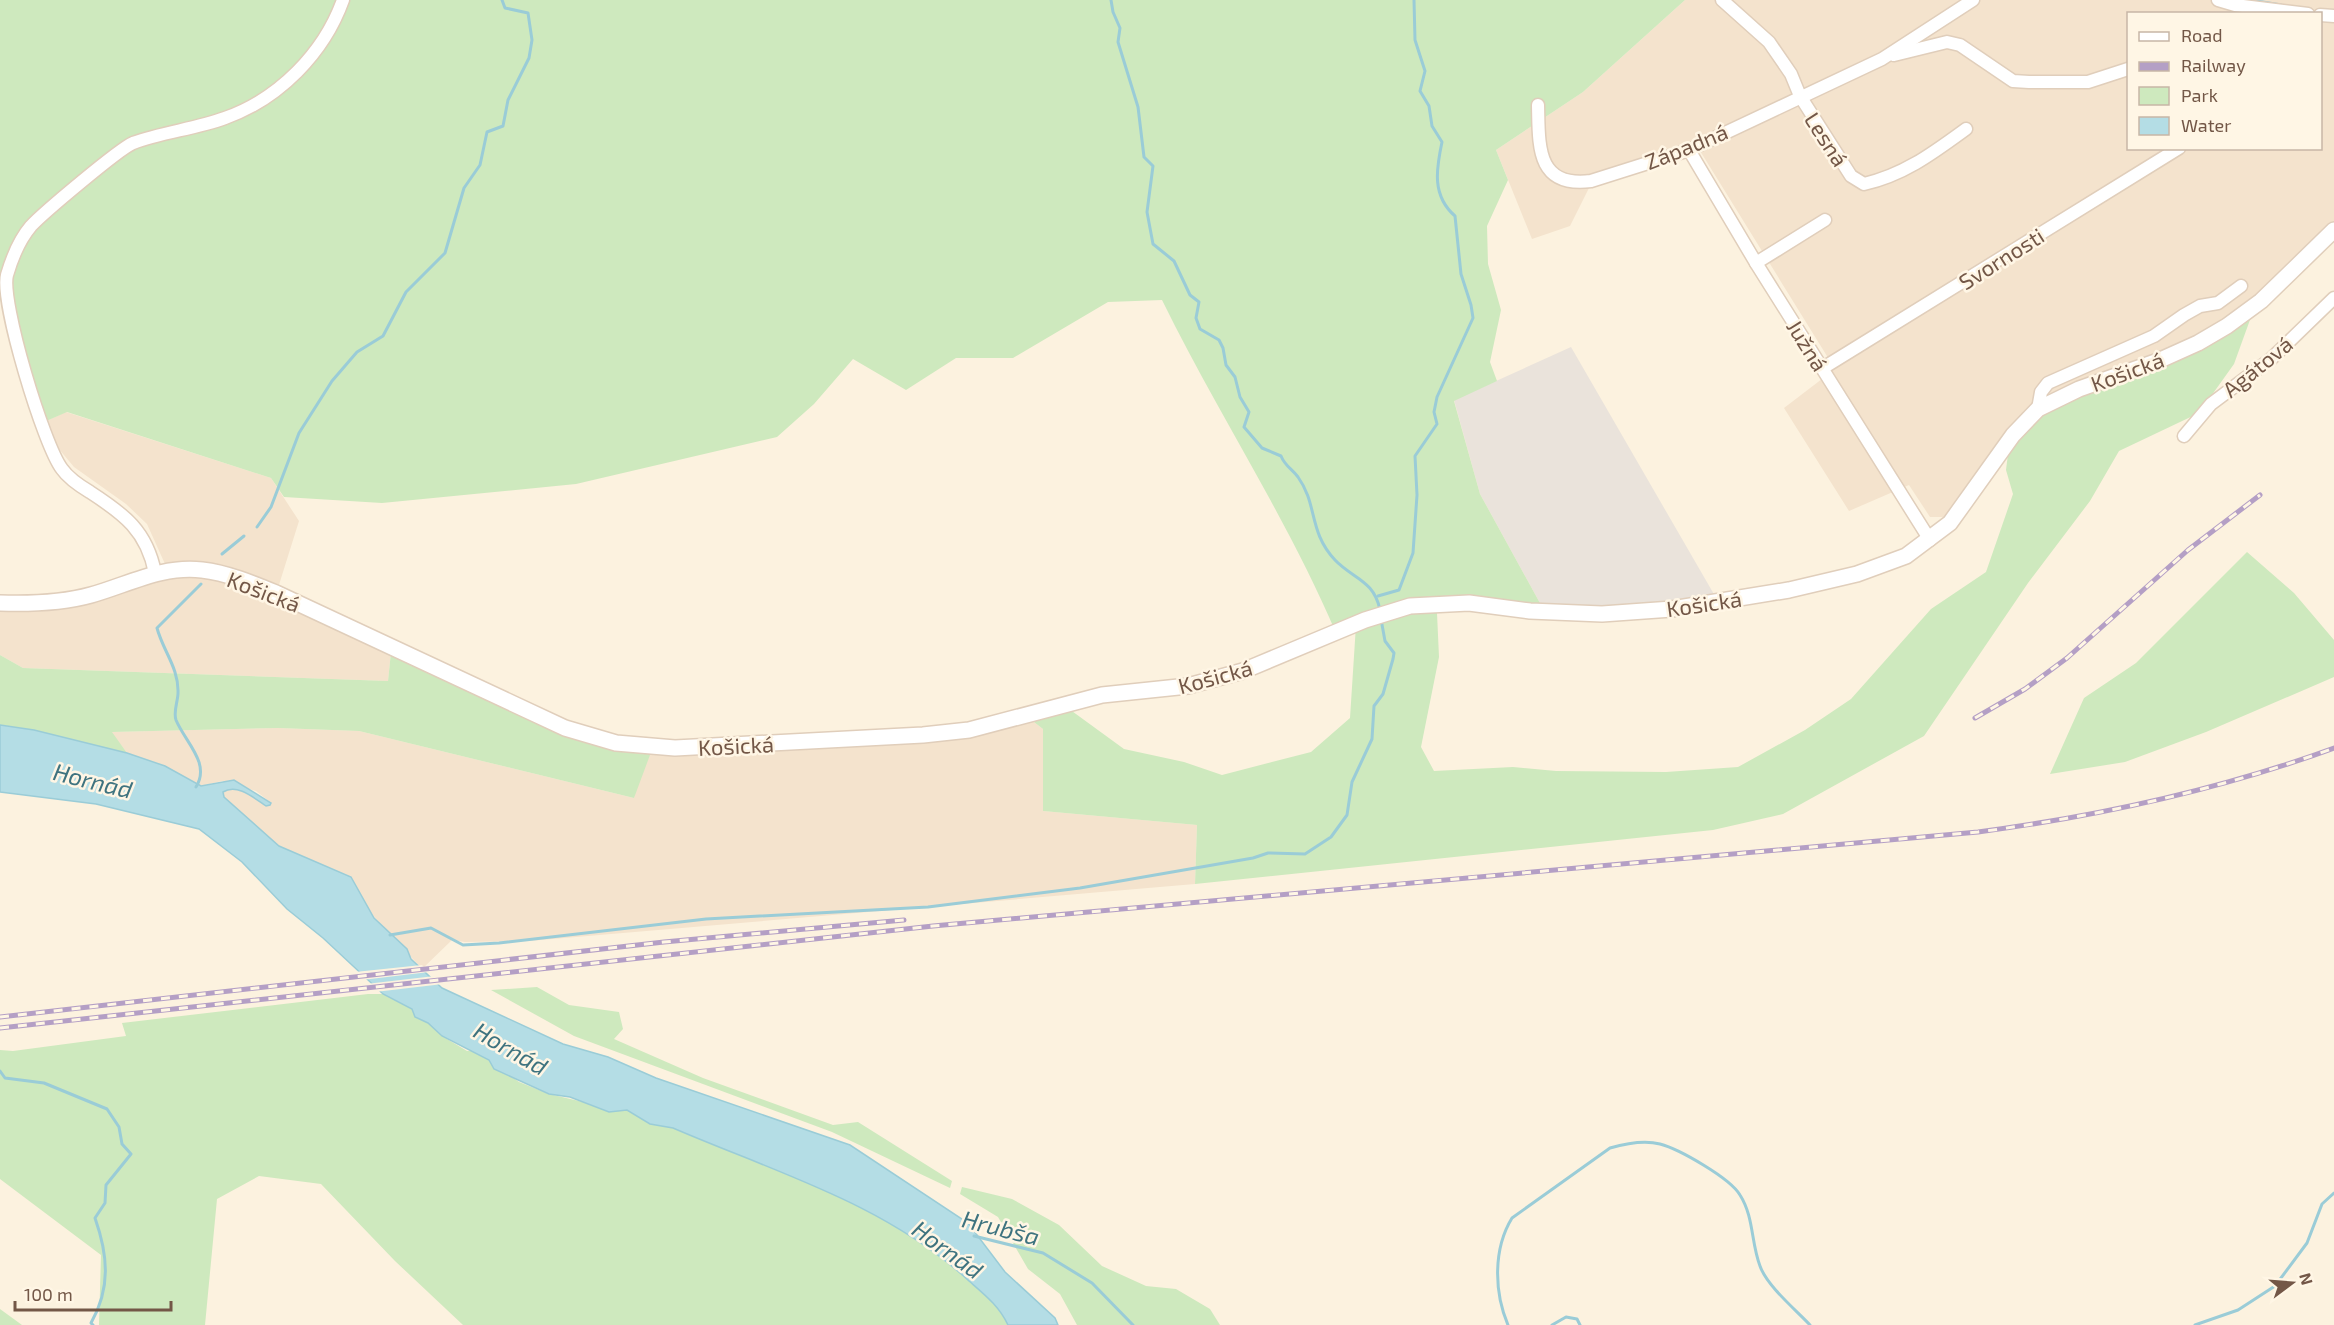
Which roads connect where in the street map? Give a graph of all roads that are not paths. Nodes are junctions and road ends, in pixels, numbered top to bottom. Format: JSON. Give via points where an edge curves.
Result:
{"nodes":[{"id":1,"x":343,"y":0,"type":"edge"},
{"id":2,"x":1722,"y":0,"type":"edge"},
{"id":3,"x":1973,"y":0,"type":"edge"},
{"id":4,"x":2217,"y":0,"type":"edge"},
{"id":5,"x":2292,"y":12,"type":"edge"},
{"id":6,"x":1882,"y":59,"type":"junction"},
{"id":7,"x":2127,"y":69,"type":"edge"},
{"id":8,"x":1800,"y":96,"type":"junction"},
{"id":9,"x":1538,"y":105,"type":"dead end"},
{"id":10,"x":1966,"y":129,"type":"dead end"},
{"id":11,"x":1689,"y":150,"type":"junction"},
{"id":12,"x":2176,"y":150,"type":"edge"},
{"id":13,"x":1826,"y":220,"type":"dead end"},
{"id":14,"x":2334,"y":230,"type":"edge"},
{"id":15,"x":1756,"y":263,"type":"junction"},
{"id":16,"x":2241,"y":286,"type":"dead end"},
{"id":17,"x":2334,"y":298,"type":"edge"},
{"id":18,"x":1823,"y":368,"type":"junction"},
{"id":19,"x":2038,"y":409,"type":"junction"},
{"id":20,"x":2184,"y":436,"type":"dead end"},
{"id":21,"x":1930,"y":540,"type":"junction"},
{"id":22,"x":155,"y":573,"type":"junction"},
{"id":23,"x":0,"y":603,"type":"edge"}],
"edges":[{"from":1,"to":22,"type":"street","via":[[335,22],[302,67],[275,91],[226,118],[130,144],[31,226],[15,252],[6,278],[19,356],[61,469],[124,514],[140,533],[153,559]]},
{"from":2,"to":8,"type":"street","name":"Lesná","via":[[1769,42],[1791,74]]},
{"from":3,"to":6,"type":"street","name":"Západná"},
{"from":4,"to":5,"type":"street"},
{"from":6,"to":7,"type":"street","name":"Západná","via":[[1947,42],[1960,45],[2013,81],[2088,82]]},
{"from":6,"to":8,"type":"street","name":"Západná"},
{"from":8,"to":10,"type":"street","name":"Lesná","via":[[1851,176],[1864,184],[1886,179],[1918,163]]},
{"from":8,"to":11,"type":"street","name":"Západná"},
{"from":9,"to":11,"type":"street","name":"Západná","via":[[1539,144],[1545,165],[1559,180],[1591,181]]},
{"from":11,"to":15,"type":"street","name":"Južná"},
{"from":12,"to":18,"type":"street","name":"Svornosti"},
{"from":13,"to":15,"type":"street"},
{"from":14,"to":19,"type":"street","name":"Košická","via":[[2260,301],[2227,326],[2158,361],[2068,393]]},
{"from":15,"to":18,"type":"street","name":"Južná"},
{"from":16,"to":19,"type":"street","via":[[2218,303],[2200,306],[2154,336],[2048,383],[2041,392]]},
{"from":17,"to":20,"type":"street","name":"Agátová","via":[[2271,359],[2211,404]]},
{"from":18,"to":21,"type":"street","name":"Južná"},
{"from":19,"to":21,"type":"street","name":"Košická","via":[[2013,435],[1950,523]]},
{"from":21,"to":22,"type":"street","name":"Košická","via":[[1906,556],[1857,574],[1789,590],[1672,609],[1602,614],[1469,603],[1410,606],[1232,674],[1188,686],[1102,695],[969,730],[675,748],[616,743],[565,728],[244,580],[208,571]]},
{"from":22,"to":23,"type":"street","name":"Košická","via":[[58,602]]}]}
